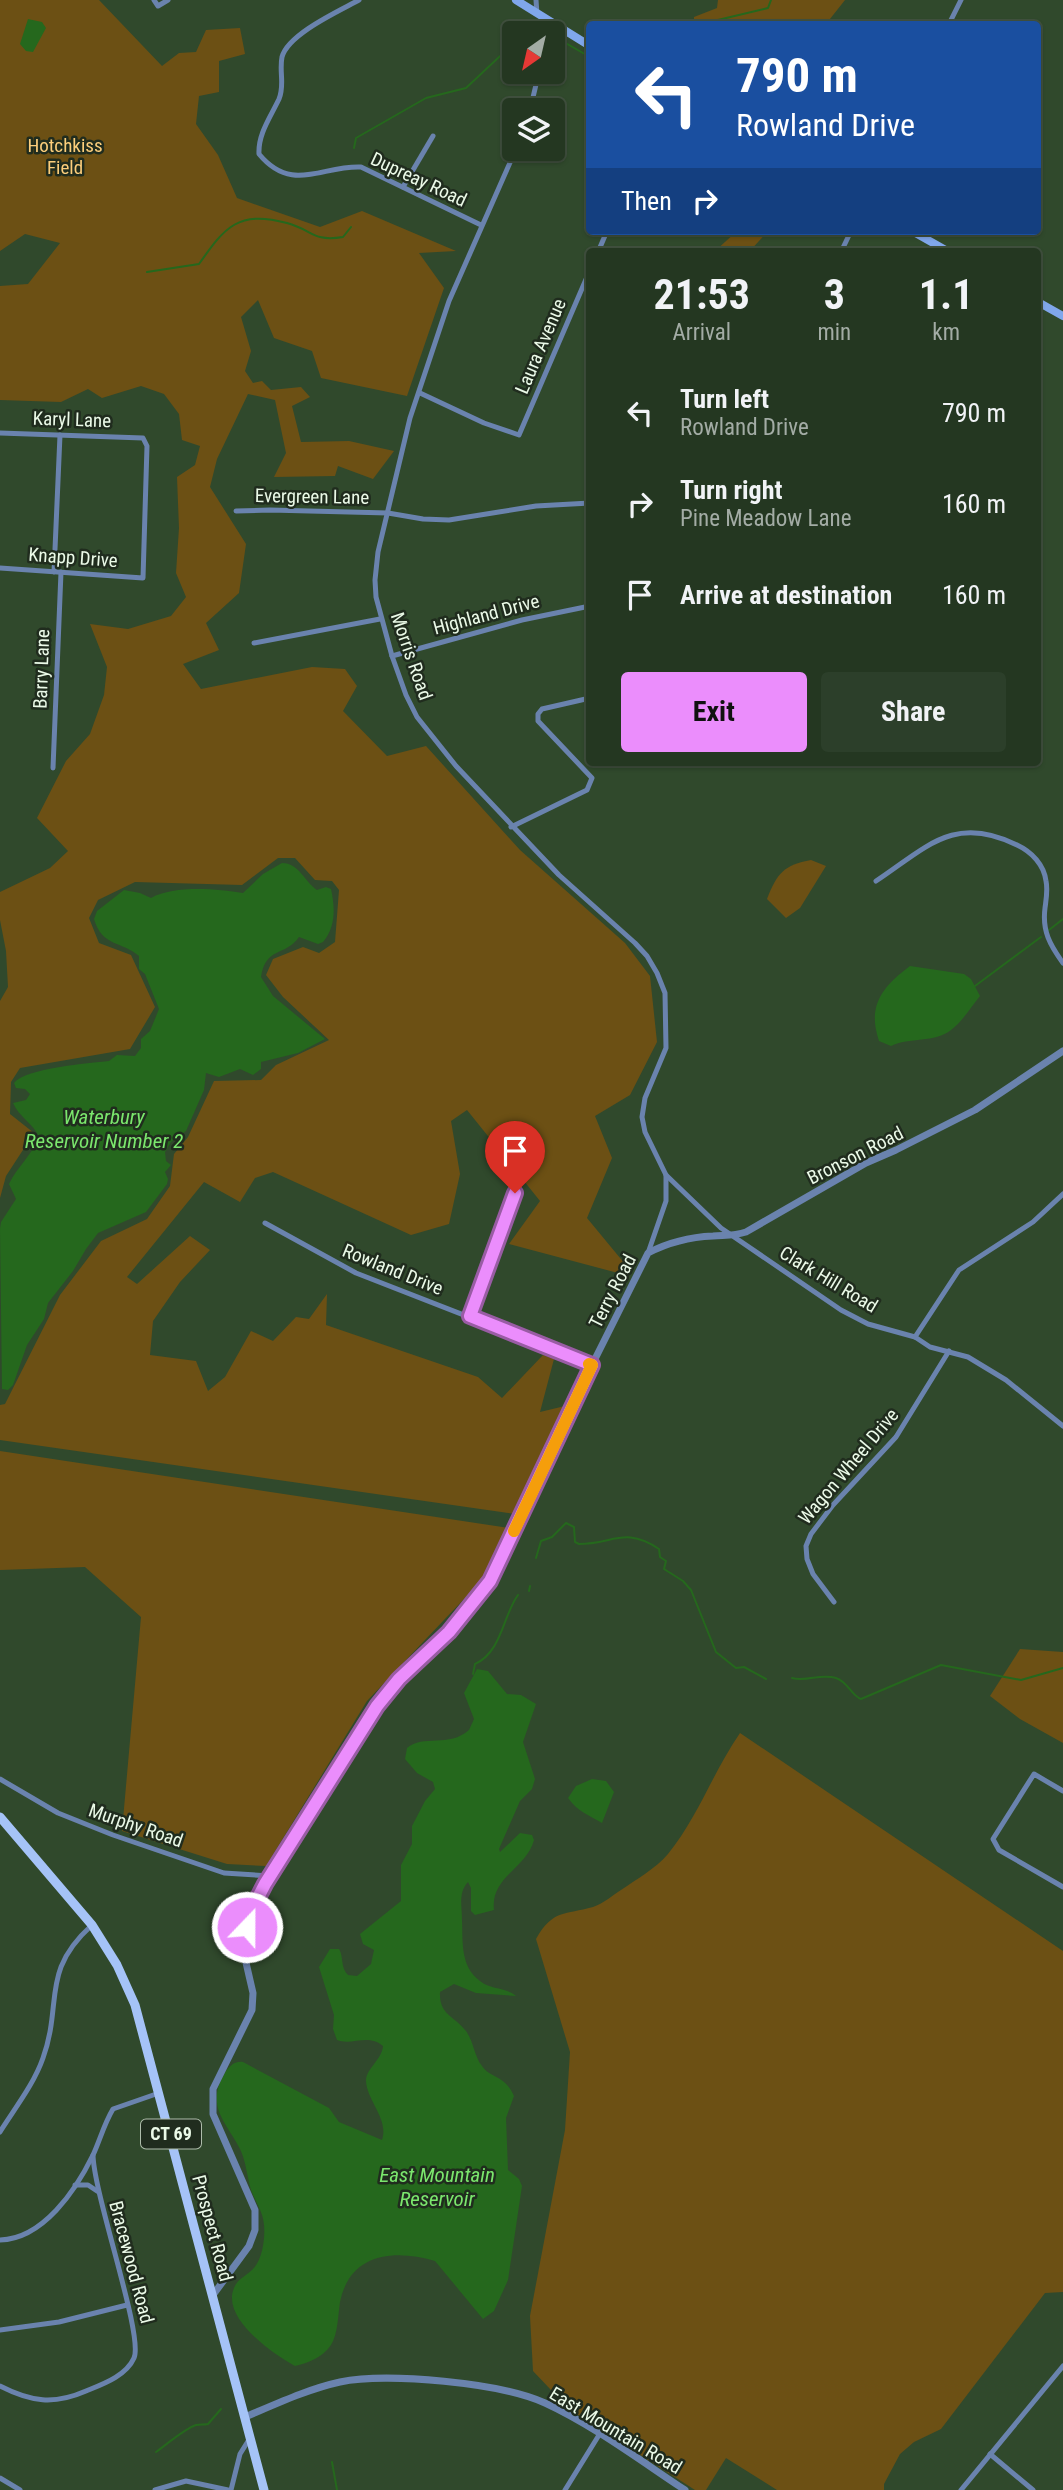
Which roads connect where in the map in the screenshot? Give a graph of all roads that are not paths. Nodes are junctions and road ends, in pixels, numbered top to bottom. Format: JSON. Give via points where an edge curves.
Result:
{"nodes":[{"id":1,"x":154,"y":0,"type":"edge"},
{"id":2,"x":168,"y":0,"type":"edge"},
{"id":3,"x":359,"y":0,"type":"edge"},
{"id":4,"x":516,"y":0,"type":"edge"},
{"id":5,"x":536,"y":0,"type":"edge"},
{"id":6,"x":961,"y":0,"type":"edge"},
{"id":7,"x":537,"y":15,"type":"junction"},
{"id":8,"x":546,"y":21,"type":"edge"},
{"id":9,"x":950,"y":21,"type":"edge"},
{"id":10,"x":565,"y":32,"type":"edge"},
{"id":11,"x":586,"y":44,"type":"edge"},
{"id":12,"x":433,"y":136,"type":"dead end"},
{"id":13,"x":510,"y":161,"type":"edge"},
{"id":14,"x":403,"y":187,"type":"junction"},
{"id":15,"x":481,"y":225,"type":"junction"},
{"id":16,"x":919,"y":235,"type":"edge"},
{"id":17,"x":942,"y":248,"type":"edge"},
{"id":18,"x":586,"y":279,"type":"edge"},
{"id":19,"x":1041,"y":304,"type":"edge"},
{"id":20,"x":1063,"y":316,"type":"edge"},
{"id":21,"x":421,"y":393,"type":"junction"},
{"id":22,"x":0,"y":433,"type":"edge"},
{"id":23,"x":60,"y":435,"type":"junction"},
{"id":24,"x":586,"y":503,"type":"edge"},
{"id":25,"x":236,"y":511,"type":"dead end"},
{"id":26,"x":388,"y":513,"type":"junction"},
{"id":27,"x":0,"y":568,"type":"edge"},
{"id":28,"x":54,"y":572,"type":"junction"},
{"id":29,"x":61,"y":572,"type":"junction"},
{"id":30,"x":143,"y":578,"type":"joint"},
{"id":31,"x":586,"y":607,"type":"edge"},
{"id":32,"x":380,"y":619,"type":"junction"},
{"id":33,"x":254,"y":643,"type":"dead end"},
{"id":34,"x":392,"y":656,"type":"junction"},
{"id":35,"x":586,"y":699,"type":"edge"},
{"id":36,"x":53,"y":768,"type":"dead end"},
{"id":37,"x":511,"y":827,"type":"junction"},
{"id":38,"x":876,"y":881,"type":"dead end"},
{"id":39,"x":1063,"y":963,"type":"edge"},
{"id":40,"x":1063,"y":1051,"type":"edge"},
{"id":41,"x":666,"y":1175,"type":"junction"},
{"id":42,"x":515,"y":1193,"type":"dead end"},
{"id":43,"x":1063,"y":1194,"type":"edge"},
{"id":44,"x":265,"y":1223,"type":"dead end"},
{"id":45,"x":734,"y":1236,"type":"junction"},
{"id":46,"x":648,"y":1253,"type":"junction"},
{"id":47,"x":470,"y":1316,"type":"junction"},
{"id":48,"x":915,"y":1337,"type":"junction"},
{"id":49,"x":949,"y":1351,"type":"junction"},
{"id":50,"x":592,"y":1365,"type":"junction"},
{"id":51,"x":1063,"y":1426,"type":"edge"},
{"id":52,"x":834,"y":1602,"type":"dead end"},
{"id":53,"x":0,"y":1779,"type":"edge"},
{"id":54,"x":1063,"y":1791,"type":"edge"},
{"id":55,"x":0,"y":1817,"type":"edge"},
{"id":56,"x":270,"y":1877,"type":"junction"},
{"id":57,"x":1063,"y":1887,"type":"edge"},
{"id":58,"x":92,"y":1925,"type":"junction"},
{"id":59,"x":160,"y":2093,"type":"junction"},
{"id":60,"x":0,"y":2132,"type":"edge"},
{"id":61,"x":93,"y":2155,"type":"junction"},
{"id":62,"x":75,"y":2185,"type":"junction"},
{"id":63,"x":97,"y":2191,"type":"junction"},
{"id":64,"x":0,"y":2240,"type":"edge"},
{"id":65,"x":213,"y":2295,"type":"junction"},
{"id":66,"x":127,"y":2305,"type":"junction"},
{"id":67,"x":0,"y":2330,"type":"edge"},
{"id":68,"x":1063,"y":2365,"type":"edge"},
{"id":69,"x":0,"y":2386,"type":"edge"},
{"id":70,"x":245,"y":2417,"type":"junction"},
{"id":71,"x":599,"y":2435,"type":"junction"},
{"id":72,"x":251,"y":2438,"type":"junction"},
{"id":73,"x":990,"y":2454,"type":"junction"},
{"id":74,"x":0,"y":2478,"type":"edge"},
{"id":75,"x":20,"y":2490,"type":"edge"},
{"id":76,"x":155,"y":2490,"type":"edge"},
{"id":77,"x":230,"y":2490,"type":"edge"},
{"id":78,"x":264,"y":2490,"type":"edge"},
{"id":79,"x":565,"y":2490,"type":"edge"},
{"id":80,"x":685,"y":2490,"type":"edge"},
{"id":81,"x":961,"y":2490,"type":"edge"},
{"id":82,"x":1033,"y":2490,"type":"edge"}],
"edges":[{"from":1,"to":2,"type":"street","via":[[158,6]]},
{"from":3,"to":14,"type":"street","name":"Dupreay Road","via":[[323,20],[284,52],[280,96],[258,142],[258,154],[278,170],[310,177],[347,166],[361,167]]},
{"from":4,"to":7,"type":"main road"},
{"from":5,"to":7,"type":"street"},
{"from":6,"to":9,"type":"street"},
{"from":7,"to":8,"type":"main road"},
{"from":10,"to":11,"type":"main road"},
{"from":12,"to":14,"type":"street"},
{"from":13,"to":15,"type":"street","name":"Morris Road"},
{"from":14,"to":15,"type":"street","name":"Dupreay Road"},
{"from":15,"to":21,"type":"street","name":"Morris Road","via":[[449,301]]},
{"from":16,"to":17,"type":"main road"},
{"from":18,"to":21,"type":"street","name":"Laura Avenue","via":[[519,435]]},
{"from":19,"to":20,"type":"main road"},
{"from":21,"to":26,"type":"street","name":"Morris Road","via":[[401,452]]},
{"from":22,"to":23,"type":"street","name":"Karyl Lane"},
{"from":23,"to":28,"type":"street"},
{"from":23,"to":30,"type":"street","name":"Karyl Lane","via":[[143,438],[147,446]]},
{"from":24,"to":26,"type":"street","via":[[449,520]]},
{"from":25,"to":26,"type":"street","name":"Evergreen Lane"},
{"from":26,"to":32,"type":"street","name":"Morris Road","via":[[374,580]]},
{"from":27,"to":28,"type":"street","name":"Knapp Drive"},
{"from":28,"to":29,"type":"street","name":"Knapp Drive"},
{"from":29,"to":30,"type":"street","name":"Knapp Drive"},
{"from":29,"to":36,"type":"street","name":"Barry Lane"},
{"from":31,"to":34,"type":"street","name":"Highland Drive"},
{"from":32,"to":33,"type":"street"},
{"from":32,"to":34,"type":"street","name":"Morris Road"},
{"from":34,"to":37,"type":"street","name":"Morris Road","via":[[417,717]]},
{"from":35,"to":37,"type":"street","via":[[542,709],[538,721],[592,778],[587,790]]},
{"from":37,"to":41,"type":"street","name":"Morris Road","via":[[635,943],[657,973],[665,993],[666,1048],[642,1117]]},
{"from":38,"to":39,"type":"street","via":[[958,832],[971,831],[1027,849],[1042,868],[1045,934]]},
{"from":40,"to":45,"type":"street","name":"Bronson Road","via":[[975,1110],[866,1163]]},
{"from":41,"to":45,"type":"street","name":"Clark Hill Road"},
{"from":41,"to":46,"type":"street","name":"Terry Road","via":[[666,1201]]},
{"from":42,"to":47,"type":"street"},
{"from":43,"to":48,"type":"street","via":[[1033,1222],[959,1270]]},
{"from":44,"to":47,"type":"street","name":"Rowland Drive","via":[[356,1273]]},
{"from":45,"to":46,"type":"street","name":"Bronson Road","via":[[666,1244]]},
{"from":45,"to":48,"type":"street","name":"Clark Hill Road","via":[[856,1319]]},
{"from":46,"to":50,"type":"street","name":"Terry Road"},
{"from":47,"to":50,"type":"street","name":"Rowland Drive"},
{"from":48,"to":49,"type":"street","name":"Clark Hill Road","via":[[930,1347]]},
{"from":49,"to":51,"type":"street","name":"Clark Hill Road","via":[[986,1366]]},
{"from":49,"to":52,"type":"street","name":"Wagon Wheel Drive","via":[[896,1437],[811,1534],[807,1559]]},
{"from":50,"to":56,"type":"street","name":"Terry Road","via":[[490,1581],[449,1632],[377,1706]]},
{"from":53,"to":56,"type":"street","name":"Murphy Road","via":[[58,1813],[113,1835],[225,1872]]},
{"from":54,"to":57,"type":"street","via":[[1034,1774],[993,1839],[999,1850]]},
{"from":55,"to":58,"type":"main road","name":"Prospect Road","number":"CT 69"},
{"from":56,"to":65,"type":"street","name":"Terry Road","via":[[250,1913],[244,1941],[252,2010],[213,2089],[213,2115],[255,2210],[255,2230],[249,2246]]},
{"from":58,"to":59,"type":"main road","name":"Prospect Road","number":"CT 69","via":[[135,2005]]},
{"from":58,"to":60,"type":"street","via":[[61,1965],[44,2056]]},
{"from":59,"to":61,"type":"street","via":[[113,2109]]},
{"from":59,"to":65,"type":"main road","name":"Prospect Road","number":"CT 69"},
{"from":61,"to":62,"type":"street"},
{"from":61,"to":63,"type":"street","name":"Bracewood Road"},
{"from":62,"to":63,"type":"street","name":"Bracewood Road"},
{"from":62,"to":64,"type":"street","via":[[30,2232]]},
{"from":63,"to":66,"type":"street","name":"Bracewood Road"},
{"from":65,"to":70,"type":"main road","name":"Prospect Road","number":"CT 69"},
{"from":66,"to":67,"type":"street","via":[[59,2322]]},
{"from":66,"to":69,"type":"street","name":"Bracewood Road","via":[[135,2331],[135,2357],[115,2377],[56,2402],[27,2399]]},
{"from":68,"to":73,"type":"street"},
{"from":70,"to":71,"type":"street","name":"East Mountain Road","via":[[339,2382],[387,2377],[527,2395]]},
{"from":70,"to":72,"type":"main road","name":"Prospect Road","number":"CT 69"},
{"from":71,"to":79,"type":"street"},
{"from":71,"to":80,"type":"street","name":"East Mountain Road"},
{"from":72,"to":77,"type":"street","via":[[240,2454]]},
{"from":72,"to":78,"type":"main road","name":"Prospect Road","number":"CT 69"},
{"from":73,"to":81,"type":"street"},
{"from":73,"to":82,"type":"street"},
{"from":74,"to":75,"type":"street"},
{"from":76,"to":77,"type":"street","via":[[189,2481]]}]}
